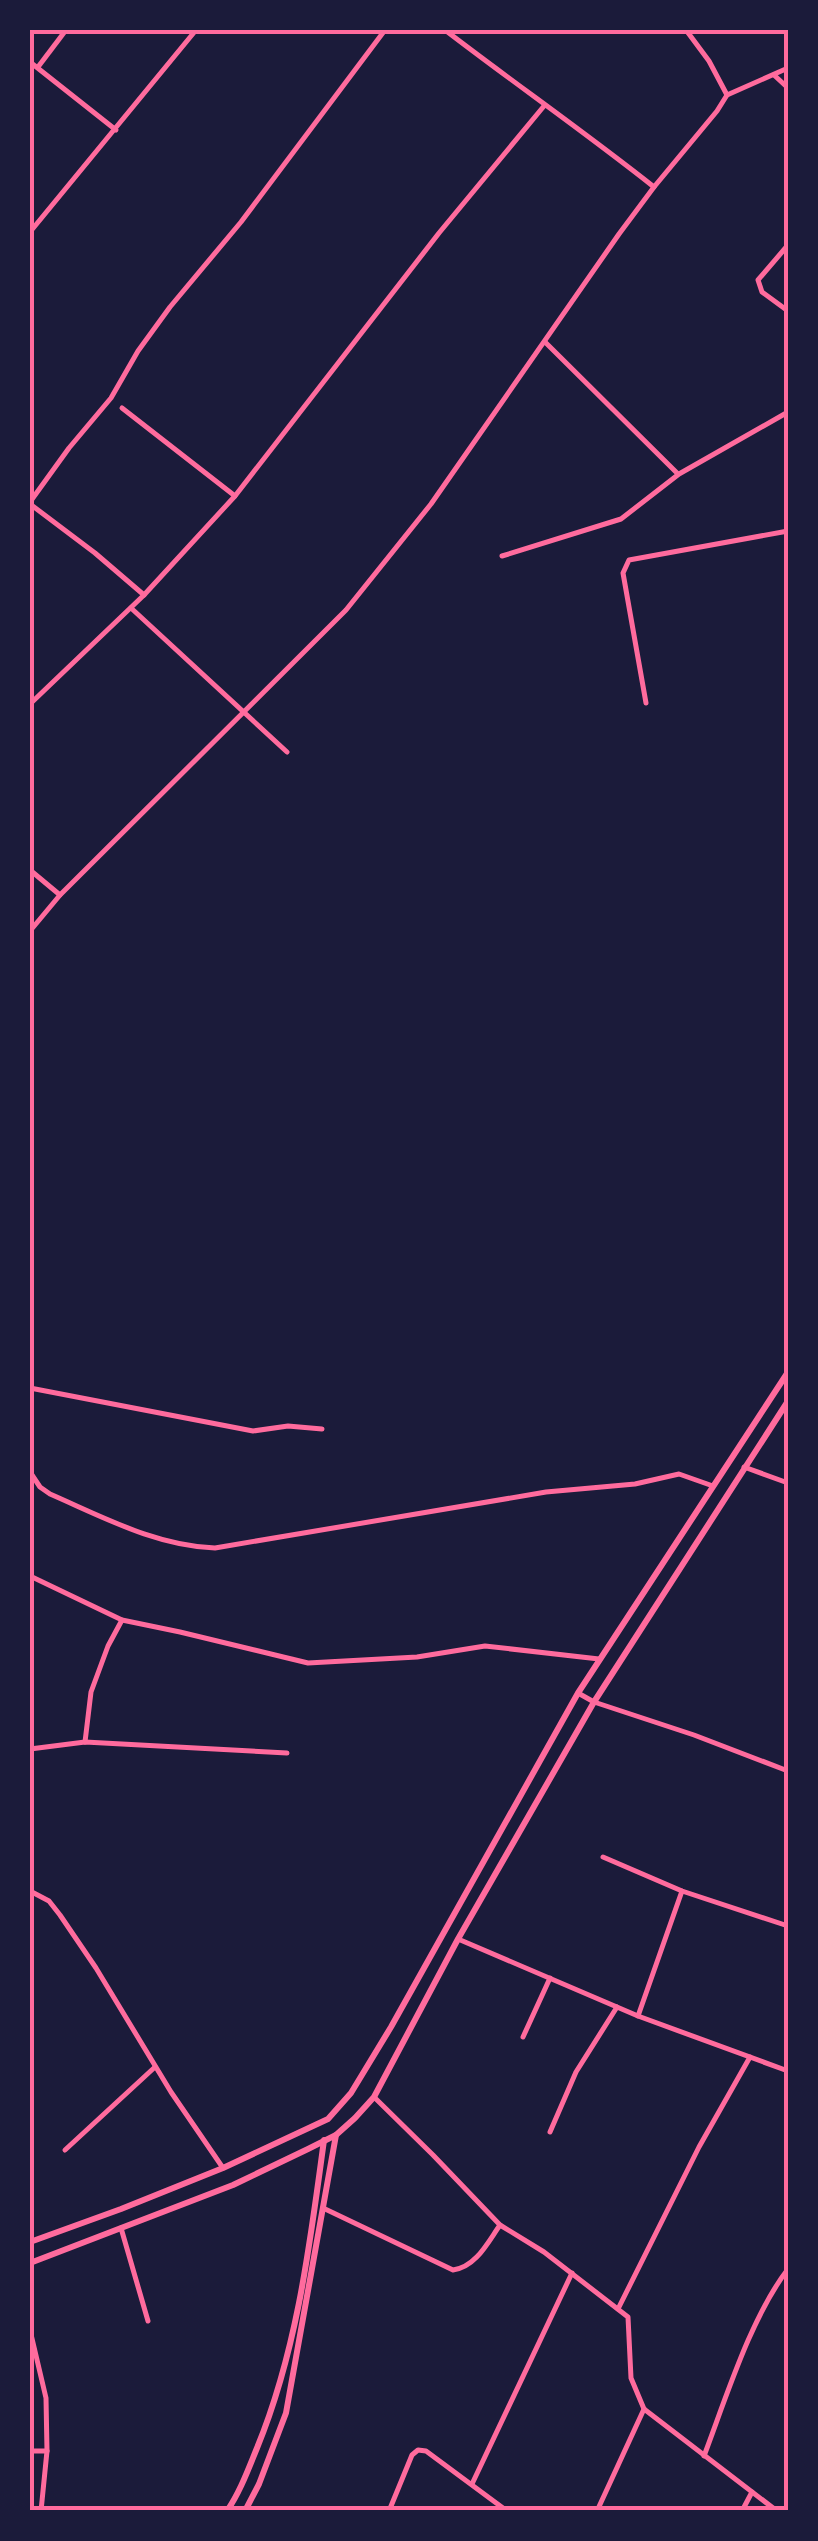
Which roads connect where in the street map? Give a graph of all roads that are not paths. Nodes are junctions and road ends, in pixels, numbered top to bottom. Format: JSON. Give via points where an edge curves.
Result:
{"nodes":[{"id":1,"x":66,"y":30,"type":"edge"},
{"id":2,"x":196,"y":30,"type":"edge"},
{"id":3,"x":384,"y":30,"type":"edge"},
{"id":4,"x":445,"y":30,"type":"edge"},
{"id":5,"x":686,"y":30,"type":"edge"},
{"id":6,"x":30,"y":62,"type":"edge"},
{"id":7,"x":38,"y":67,"type":"junction"},
{"id":8,"x":788,"y":68,"type":"edge"},
{"id":9,"x":774,"y":75,"type":"junction"},
{"id":10,"x":788,"y":88,"type":"edge"},
{"id":11,"x":727,"y":94,"type":"junction"},
{"id":12,"x":544,"y":106,"type":"junction"},
{"id":13,"x":116,"y":130,"type":"junction"},
{"id":14,"x":654,"y":187,"type":"junction"},
{"id":15,"x":30,"y":232,"type":"edge"},
{"id":16,"x":788,"y":244,"type":"edge"},
{"id":17,"x":788,"y":311,"type":"edge"},
{"id":18,"x":546,"y":342,"type":"junction"},
{"id":19,"x":122,"y":408,"type":"dead end"},
{"id":20,"x":788,"y":412,"type":"edge"},
{"id":21,"x":679,"y":474,"type":"junction"},
{"id":22,"x":236,"y":496,"type":"junction"},
{"id":23,"x":30,"y":503,"type":"edge"},
{"id":24,"x":788,"y":531,"type":"edge"},
{"id":25,"x":502,"y":556,"type":"dead end"},
{"id":26,"x":144,"y":596,"type":"junction"},
{"id":27,"x":131,"y":608,"type":"junction"},
{"id":28,"x":646,"y":702,"type":"dead end"},
{"id":29,"x":30,"y":704,"type":"edge"},
{"id":30,"x":244,"y":712,"type":"junction"},
{"id":31,"x":287,"y":752,"type":"dead end"},
{"id":32,"x":30,"y":870,"type":"edge"},
{"id":33,"x":60,"y":895,"type":"junction"},
{"id":34,"x":30,"y":931,"type":"edge"},
{"id":35,"x":788,"y":1372,"type":"edge"},
{"id":36,"x":30,"y":1388,"type":"edge"},
{"id":37,"x":788,"y":1401,"type":"edge"},
{"id":38,"x":322,"y":1429,"type":"dead end"},
{"id":39,"x":744,"y":1467,"type":"junction"},
{"id":40,"x":30,"y":1472,"type":"edge"},
{"id":41,"x":788,"y":1483,"type":"edge"},
{"id":42,"x":714,"y":1486,"type":"junction"},
{"id":43,"x":30,"y":1576,"type":"edge"},
{"id":44,"x":122,"y":1620,"type":"junction"},
{"id":45,"x":599,"y":1660,"type":"junction"},
{"id":46,"x":578,"y":1694,"type":"junction"},
{"id":47,"x":594,"y":1702,"type":"junction"},
{"id":48,"x":85,"y":1742,"type":"junction"},
{"id":49,"x":30,"y":1750,"type":"edge"},
{"id":50,"x":287,"y":1753,"type":"dead end"},
{"id":51,"x":788,"y":1771,"type":"edge"},
{"id":52,"x":603,"y":1857,"type":"dead end"},
{"id":53,"x":30,"y":1890,"type":"edge"},
{"id":54,"x":682,"y":1891,"type":"junction"},
{"id":55,"x":788,"y":1926,"type":"edge"},
{"id":56,"x":458,"y":1939,"type":"junction"},
{"id":57,"x":550,"y":1978,"type":"junction"},
{"id":58,"x":618,"y":2007,"type":"junction"},
{"id":59,"x":638,"y":2016,"type":"junction"},
{"id":60,"x":523,"y":2037,"type":"dead end"},
{"id":61,"x":750,"y":2058,"type":"junction"},
{"id":62,"x":156,"y":2066,"type":"junction"},
{"id":63,"x":788,"y":2071,"type":"edge"},
{"id":64,"x":374,"y":2097,"type":"junction"},
{"id":65,"x":550,"y":2132,"type":"dead end"},
{"id":66,"x":336,"y":2134,"type":"junction"},
{"id":67,"x":324,"y":2139,"type":"junction"},
{"id":68,"x":65,"y":2150,"type":"dead end"},
{"id":69,"x":223,"y":2168,"type":"junction"},
{"id":70,"x":323,"y":2208,"type":"junction"},
{"id":71,"x":500,"y":2225,"type":"junction"},
{"id":72,"x":121,"y":2227,"type":"junction"},
{"id":73,"x":30,"y":2242,"type":"edge"},
{"id":74,"x":30,"y":2263,"type":"edge"},
{"id":75,"x":788,"y":2269,"type":"edge"},
{"id":76,"x":572,"y":2272,"type":"junction"},
{"id":77,"x":618,"y":2309,"type":"junction"},
{"id":78,"x":148,"y":2321,"type":"dead end"},
{"id":79,"x":30,"y":2330,"type":"edge"},
{"id":80,"x":644,"y":2409,"type":"junction"},
{"id":81,"x":30,"y":2450,"type":"edge"},
{"id":82,"x":48,"y":2451,"type":"junction"},
{"id":83,"x":704,"y":2456,"type":"junction"},
{"id":84,"x":472,"y":2484,"type":"junction"},
{"id":85,"x":752,"y":2492,"type":"junction"},
{"id":86,"x":42,"y":2511,"type":"edge"},
{"id":87,"x":227,"y":2511,"type":"edge"},
{"id":88,"x":244,"y":2511,"type":"edge"},
{"id":89,"x":388,"y":2511,"type":"edge"},
{"id":90,"x":507,"y":2511,"type":"edge"},
{"id":91,"x":597,"y":2511,"type":"edge"},
{"id":92,"x":742,"y":2511,"type":"edge"},
{"id":93,"x":777,"y":2511,"type":"edge"}],
"edges":[{"from":1,"to":7,"type":"street"},
{"from":2,"to":13,"type":"street"},
{"from":3,"to":23,"type":"street","via":[[170,307]]},
{"from":4,"to":12,"type":"street"},
{"from":5,"to":11,"type":"street"},
{"from":6,"to":7,"type":"street"},
{"from":7,"to":13,"type":"street"},
{"from":8,"to":9,"type":"street"},
{"from":9,"to":10,"type":"street"},
{"from":9,"to":11,"type":"street"},
{"from":11,"to":14,"type":"street"},
{"from":12,"to":14,"type":"street"},
{"from":12,"to":22,"type":"street"},
{"from":13,"to":15,"type":"street"},
{"from":14,"to":18,"type":"street"},
{"from":16,"to":17,"type":"street","via":[[758,285]]},
{"from":18,"to":21,"type":"street"},
{"from":18,"to":30,"type":"street","via":[[382,568]]},
{"from":19,"to":22,"type":"street"},
{"from":20,"to":21,"type":"street"},
{"from":21,"to":25,"type":"street","via":[[622,519]]},
{"from":22,"to":26,"type":"street"},
{"from":23,"to":26,"type":"street"},
{"from":24,"to":28,"type":"street","via":[[628,560],[622,573]]},
{"from":26,"to":27,"type":"street"},
{"from":27,"to":29,"type":"street"},
{"from":27,"to":30,"type":"street"},
{"from":30,"to":31,"type":"street"},
{"from":30,"to":33,"type":"street"},
{"from":32,"to":33,"type":"street"},
{"from":33,"to":34,"type":"street"},
{"from":35,"to":42,"type":"street"},
{"from":36,"to":38,"type":"street","via":[[253,1431]]},
{"from":37,"to":39,"type":"street"},
{"from":39,"to":41,"type":"street"},
{"from":39,"to":47,"type":"street"},
{"from":40,"to":42,"type":"street","via":[[50,1494],[147,1536],[215,1548],[679,1474]]},
{"from":42,"to":45,"type":"street"},
{"from":43,"to":44,"type":"street"},
{"from":44,"to":45,"type":"street","via":[[308,1663],[485,1646]]},
{"from":44,"to":48,"type":"street","via":[[91,1692]]},
{"from":45,"to":46,"type":"street"},
{"from":46,"to":47,"type":"street"},
{"from":46,"to":69,"type":"street","via":[[351,2093],[328,2119]]},
{"from":47,"to":51,"type":"street"},
{"from":47,"to":56,"type":"street"},
{"from":48,"to":49,"type":"street"},
{"from":48,"to":50,"type":"street"},
{"from":52,"to":54,"type":"street"},
{"from":53,"to":62,"type":"street","via":[[60,1915]]},
{"from":54,"to":55,"type":"street"},
{"from":54,"to":59,"type":"street"},
{"from":56,"to":57,"type":"street"},
{"from":56,"to":64,"type":"street"},
{"from":57,"to":58,"type":"street"},
{"from":57,"to":60,"type":"street"},
{"from":58,"to":59,"type":"street"},
{"from":58,"to":65,"type":"street","via":[[576,2072]]},
{"from":59,"to":61,"type":"street"},
{"from":61,"to":63,"type":"street"},
{"from":61,"to":77,"type":"street"},
{"from":62,"to":68,"type":"street"},
{"from":62,"to":69,"type":"street"},
{"from":64,"to":66,"type":"street"},
{"from":64,"to":71,"type":"street"},
{"from":66,"to":67,"type":"street"},
{"from":66,"to":70,"type":"street"},
{"from":67,"to":72,"type":"street","via":[[233,2185]]},
{"from":67,"to":87,"type":"street","via":[[287,2357],[273,2410]]},
{"from":69,"to":73,"type":"street"},
{"from":70,"to":71,"type":"street","via":[[453,2270],[480,2255]]},
{"from":70,"to":88,"type":"street","via":[[286,2413]]},
{"from":71,"to":76,"type":"street"},
{"from":72,"to":74,"type":"street"},
{"from":72,"to":78,"type":"street"},
{"from":75,"to":83,"type":"street","via":[[774,2287]]},
{"from":76,"to":77,"type":"street"},
{"from":76,"to":84,"type":"street"},
{"from":77,"to":80,"type":"street","via":[[630,2320],[628,2361]]},
{"from":79,"to":82,"type":"street","via":[[46,2398]]},
{"from":80,"to":83,"type":"street"},
{"from":80,"to":91,"type":"street"},
{"from":81,"to":82,"type":"street"},
{"from":82,"to":86,"type":"street"},
{"from":83,"to":85,"type":"street"},
{"from":84,"to":89,"type":"street","via":[[418,2450]]},
{"from":84,"to":90,"type":"street"},
{"from":85,"to":92,"type":"street"},
{"from":85,"to":93,"type":"street"}]}
